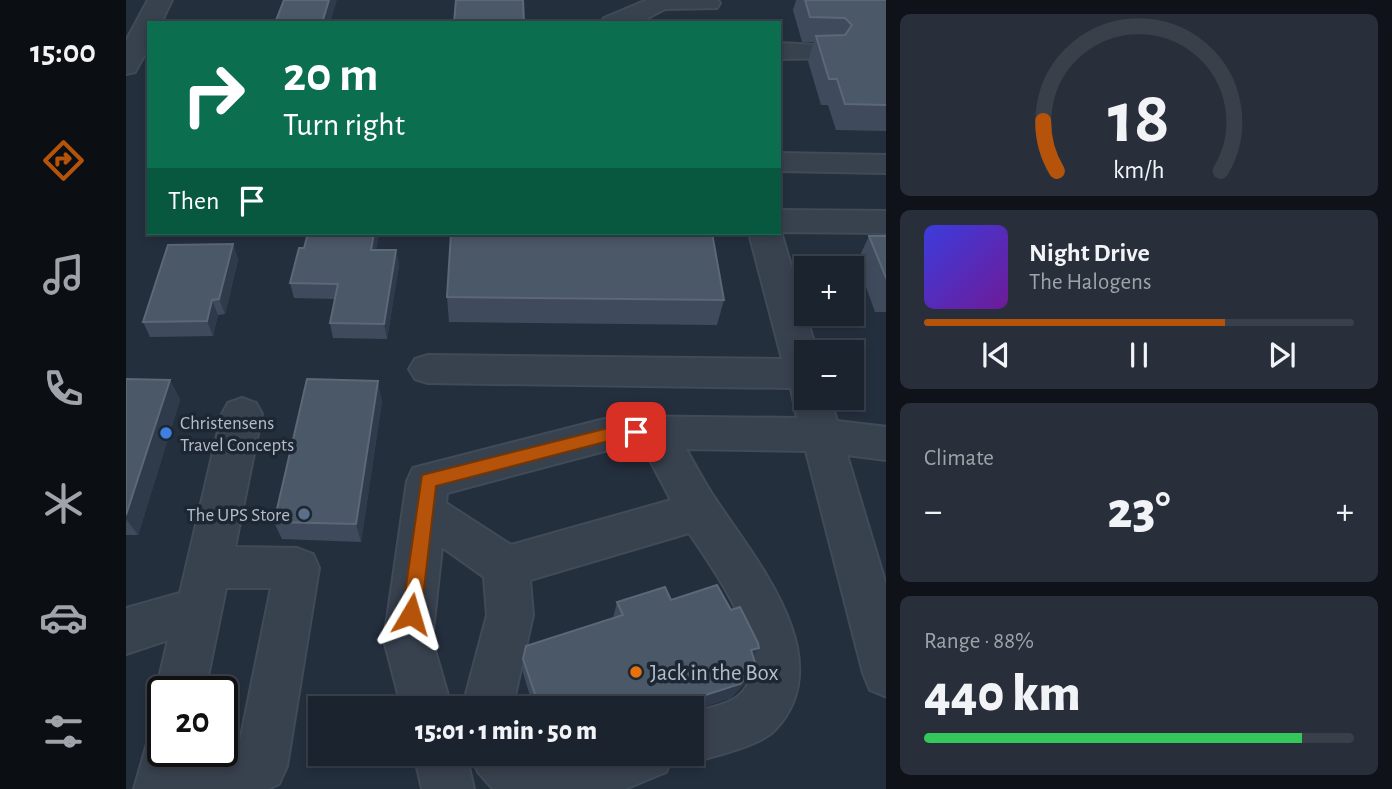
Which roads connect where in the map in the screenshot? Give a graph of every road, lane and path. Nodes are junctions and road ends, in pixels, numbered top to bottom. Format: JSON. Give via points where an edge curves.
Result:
{"nodes":[{"id":1,"x":160,"y":0,"type":"edge"},
{"id":2,"x":659,"y":1,"type":"edge"},
{"id":3,"x":709,"y":9,"type":"edge"},
{"id":4,"x":149,"y":21,"type":"edge"},
{"id":5,"x":619,"y":21,"type":"edge"},
{"id":6,"x":147,"y":25,"type":"edge"},
{"id":7,"x":781,"y":51,"type":"edge"},
{"id":8,"x":828,"y":52,"type":"edge"},
{"id":9,"x":126,"y":66,"type":"edge"},
{"id":10,"x":781,"y":162,"type":"edge"},
{"id":11,"x":886,"y":163,"type":"edge"},
{"id":12,"x":781,"y":221,"type":"edge"},
{"id":13,"x":886,"y":222,"type":"edge"},
{"id":14,"x":766,"y":235,"type":"edge"},
{"id":15,"x":795,"y":340,"type":"edge"},
{"id":16,"x":428,"y":369,"type":"dead end"},
{"id":17,"x":794,"y":396,"type":"edge"},
{"id":18,"x":794,"y":401,"type":"edge"},
{"id":19,"x":815,"y":410,"type":"edge"},
{"id":20,"x":832,"y":410,"type":"edge"},
{"id":21,"x":242,"y":414,"type":"dead end"},
{"id":22,"x":656,"y":433,"type":"junction"},
{"id":23,"x":886,"y":444,"type":"edge"},
{"id":24,"x":424,"y":511,"type":"junction"},
{"id":25,"x":699,"y":511,"type":"junction"},
{"id":26,"x":506,"y":567,"type":"junction"},
{"id":27,"x":204,"y":588,"type":"junction"},
{"id":28,"x":126,"y":631,"type":"edge"},
{"id":29,"x":886,"y":673,"type":"edge"},
{"id":30,"x":184,"y":676,"type":"edge"},
{"id":31,"x":423,"y":696,"type":"edge"},
{"id":32,"x":490,"y":696,"type":"edge"},
{"id":33,"x":704,"y":733,"type":"edge"},
{"id":34,"x":443,"y":766,"type":"edge"},
{"id":35,"x":504,"y":766,"type":"edge"},
{"id":36,"x":616,"y":766,"type":"edge"},
{"id":37,"x":165,"y":767,"type":"edge"},
{"id":38,"x":160,"y":789,"type":"edge"},
{"id":39,"x":181,"y":789,"type":"edge"},
{"id":40,"x":448,"y":789,"type":"edge"}],
"edges":[{"from":1,"to":4,"type":"street"},
{"from":2,"to":3,"type":"street"},
{"from":2,"to":5,"type":"street","via":[[645,12]]},
{"from":6,"to":9,"type":"street"},
{"from":7,"to":8,"type":"street"},
{"from":10,"to":11,"type":"street"},
{"from":12,"to":13,"type":"street"},
{"from":14,"to":15,"type":"street"},
{"from":16,"to":17,"type":"street"},
{"from":18,"to":22,"type":"street"},
{"from":19,"to":29,"type":"street"},
{"from":20,"to":23,"type":"street"},
{"from":21,"to":27,"type":"street"},
{"from":22,"to":24,"type":"street","via":[[616,432],[428,481]]},
{"from":22,"to":25,"type":"street"},
{"from":24,"to":26,"type":"street"},
{"from":24,"to":31,"type":"street","via":[[408,640]]},
{"from":25,"to":26,"type":"street"},
{"from":25,"to":33,"type":"street","via":[[771,628],[776,663],[772,689],[757,713]]},
{"from":26,"to":32,"type":"street","via":[[510,615]]},
{"from":27,"to":28,"type":"street"},
{"from":27,"to":30,"type":"street"},
{"from":27,"to":39,"type":"street","via":[[297,568],[261,766]]},
{"from":34,"to":40,"type":"street"},
{"from":35,"to":36,"type":"street","via":[[540,786],[577,781]]},
{"from":37,"to":38,"type":"street"}]}
